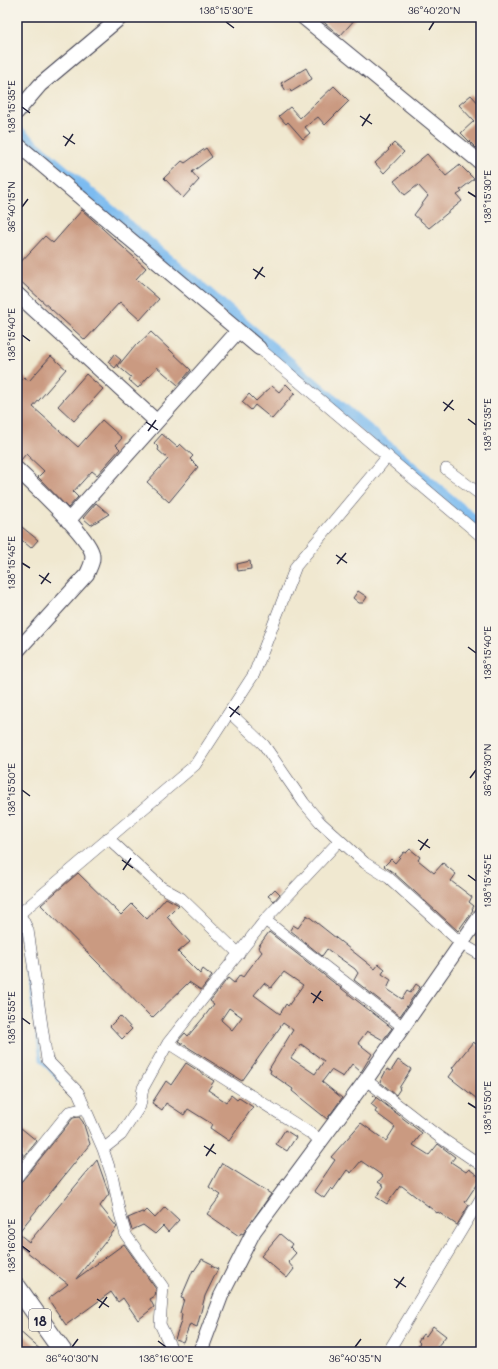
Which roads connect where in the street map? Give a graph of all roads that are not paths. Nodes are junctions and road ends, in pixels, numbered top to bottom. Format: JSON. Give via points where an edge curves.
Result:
{"nodes":[{"id":1,"x":121,"y":17,"type":"edge"},
{"id":2,"x":303,"y":17,"type":"edge"},
{"id":3,"x":17,"y":112,"type":"edge"},
{"id":4,"x":17,"y":144,"type":"edge"},
{"id":5,"x":481,"y":163,"type":"edge"},
{"id":6,"x":17,"y":294,"type":"edge"},
{"id":7,"x":238,"y":331,"type":"junction"},
{"id":8,"x":259,"y":348,"type":"joint"},
{"id":9,"x":156,"y":421,"type":"junction"},
{"id":10,"x":388,"y":456,"type":"junction"},
{"id":11,"x":446,"y":469,"type":"dead end"},
{"id":12,"x":17,"y":470,"type":"edge"},
{"id":13,"x":481,"y":495,"type":"edge"},
{"id":14,"x":68,"y":521,"type":"junction"},
{"id":15,"x":481,"y":536,"type":"edge"},
{"id":16,"x":17,"y":651,"type":"edge"},
{"id":17,"x":230,"y":713,"type":"junction"},
{"id":18,"x":108,"y":838,"type":"junction"},
{"id":19,"x":340,"y":840,"type":"junction"},
{"id":20,"x":18,"y":915,"type":"edge"},
{"id":21,"x":481,"y":915,"type":"edge"},
{"id":22,"x":265,"y":920,"type":"junction"},
{"id":23,"x":462,"y":944,"type":"junction"},
{"id":24,"x":239,"y":954,"type":"junction"},
{"id":25,"x":481,"y":955,"type":"edge"},
{"id":26,"x":403,"y":1027,"type":"junction"},
{"id":27,"x":168,"y":1043,"type":"junction"},
{"id":28,"x":366,"y":1080,"type":"junction"},
{"id":29,"x":85,"y":1108,"type":"junction"},
{"id":30,"x":321,"y":1140,"type":"junction"},
{"id":31,"x":103,"y":1149,"type":"junction"},
{"id":32,"x":481,"y":1166,"type":"edge"},
{"id":33,"x":17,"y":1177,"type":"edge"},
{"id":34,"x":481,"y":1198,"type":"edge"},
{"id":35,"x":17,"y":1287,"type":"edge"},
{"id":36,"x":63,"y":1352,"type":"edge"},
{"id":37,"x":173,"y":1352,"type":"edge"},
{"id":38,"x":200,"y":1352,"type":"edge"},
{"id":39,"x":388,"y":1352,"type":"edge"}],
"edges":[{"from":1,"to":3,"type":"street","via":[[40,85]]},
{"from":2,"to":5,"type":"street"},
{"from":4,"to":7,"type":"street"},
{"from":6,"to":9,"type":"street"},
{"from":7,"to":8,"type":"street"},
{"from":7,"to":9,"type":"street"},
{"from":8,"to":10,"type":"street"},
{"from":9,"to":14,"type":"street"},
{"from":10,"to":15,"type":"street"},
{"from":10,"to":17,"type":"street","via":[[296,566],[254,674]]},
{"from":11,"to":13,"type":"street"},
{"from":12,"to":14,"type":"street"},
{"from":14,"to":16,"type":"street","via":[[88,545],[92,563],[87,574]]},
{"from":17,"to":18,"type":"street","via":[[195,765]]},
{"from":17,"to":19,"type":"street","via":[[264,745],[304,803]]},
{"from":18,"to":20,"type":"street"},
{"from":18,"to":24,"type":"street","via":[[161,887],[181,898]]},
{"from":19,"to":22,"type":"street"},
{"from":19,"to":23,"type":"street","via":[[365,863],[389,878]]},
{"from":20,"to":29,"type":"street","via":[[28,930],[47,1060],[78,1092]]},
{"from":21,"to":23,"type":"street"},
{"from":22,"to":24,"type":"street"},
{"from":22,"to":26,"type":"street"},
{"from":23,"to":25,"type":"street"},
{"from":23,"to":26,"type":"street"},
{"from":24,"to":27,"type":"street"},
{"from":26,"to":28,"type":"street"},
{"from":27,"to":30,"type":"street"},
{"from":27,"to":31,"type":"street","via":[[143,1088],[140,1106],[121,1135]]},
{"from":28,"to":30,"type":"street"},
{"from":28,"to":32,"type":"street"},
{"from":29,"to":31,"type":"street"},
{"from":29,"to":33,"type":"street","via":[[69,1112]]},
{"from":30,"to":38,"type":"street","via":[[254,1231],[221,1296]]},
{"from":31,"to":37,"type":"street","via":[[126,1235],[163,1287],[160,1324]]},
{"from":34,"to":39,"type":"street"},
{"from":35,"to":36,"type":"highway","number":"18"}]}
